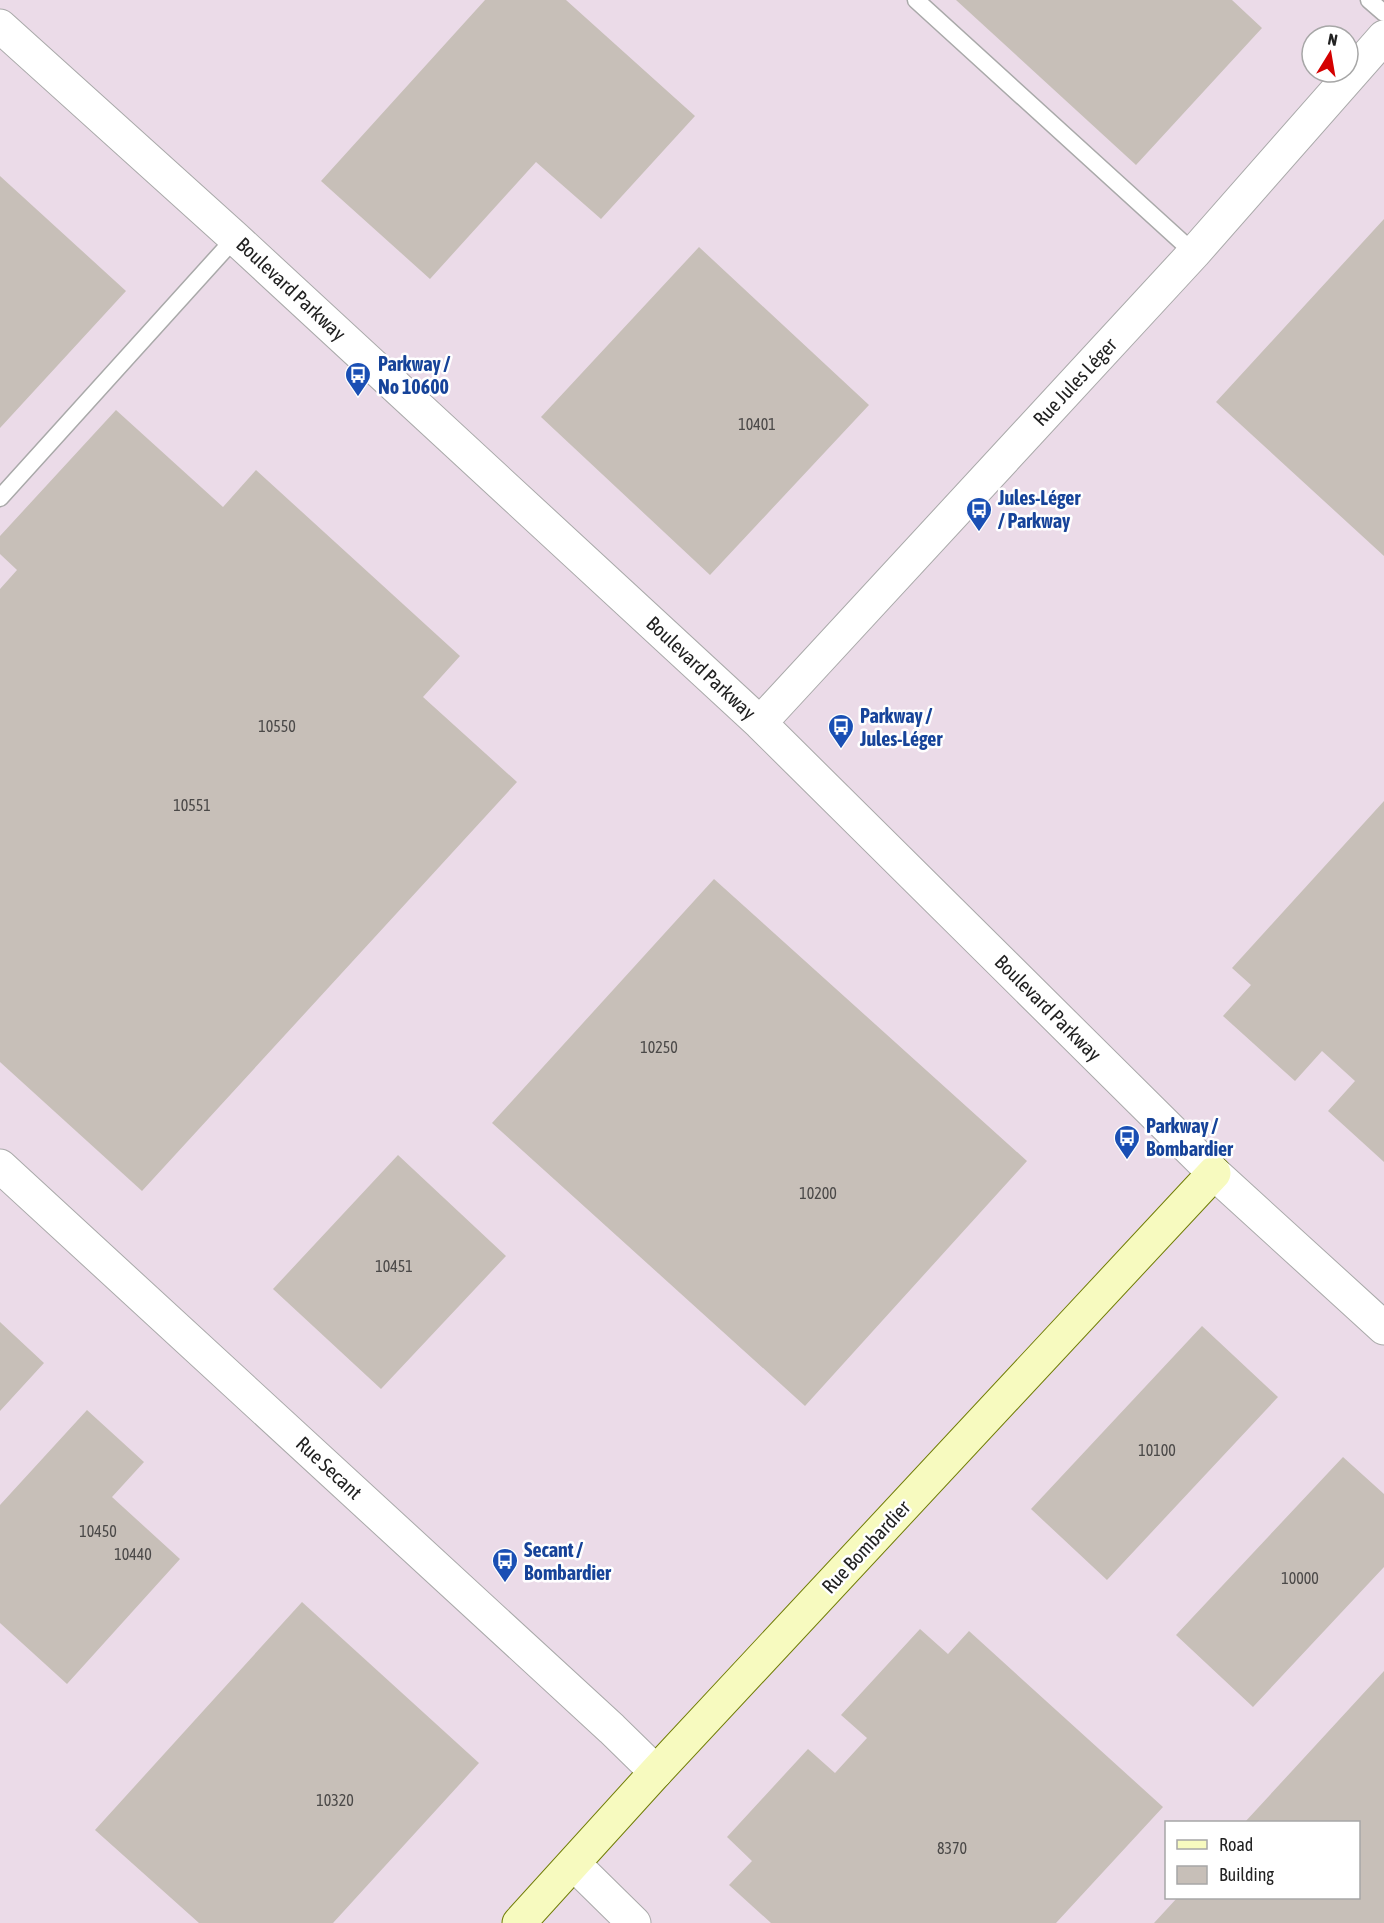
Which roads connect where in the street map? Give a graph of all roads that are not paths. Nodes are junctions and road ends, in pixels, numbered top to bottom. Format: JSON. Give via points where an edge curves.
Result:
{"nodes":[{"id":1,"x":916,"y":0,"type":"edge"},
{"id":2,"x":1369,"y":0,"type":"edge"},
{"id":3,"x":1384,"y":13,"type":"edge"},
{"id":4,"x":0,"y":26,"type":"edge"},
{"id":5,"x":1384,"y":37,"type":"edge"},
{"id":6,"x":235,"y":238,"type":"junction"},
{"id":7,"x":1194,"y":253,"type":"junction"},
{"id":8,"x":0,"y":498,"type":"edge"},
{"id":9,"x":760,"y":723,"type":"junction"},
{"id":10,"x":0,"y":1166,"type":"edge"},
{"id":11,"x":1214,"y":1173,"type":"junction"},
{"id":12,"x":1384,"y":1328,"type":"edge"},
{"id":13,"x":656,"y":1772,"type":"junction"},
{"id":14,"x":574,"y":1864,"type":"junction"},
{"id":15,"x":519,"y":1923,"type":"edge"},
{"id":16,"x":634,"y":1923,"type":"edge"}],
"edges":[{"from":1,"to":7,"type":"lane"},
{"from":2,"to":3,"type":"lane"},
{"from":4,"to":6,"type":"street","name":"Boulevard Parkway"},
{"from":5,"to":7,"type":"street","name":"Rue Jules Léger"},
{"from":6,"to":8,"type":"lane"},
{"from":6,"to":9,"type":"street","name":"Boulevard Parkway"},
{"from":7,"to":9,"type":"street","name":"Rue Jules Léger"},
{"from":9,"to":11,"type":"street","name":"Boulevard Parkway"},
{"from":10,"to":13,"type":"street","name":"Rue Secant"},
{"from":11,"to":12,"type":"street","name":"Boulevard Parkway"},
{"from":11,"to":13,"type":"street","name":"Rue Bombardier"},
{"from":13,"to":14,"type":"street","name":"Rue Bombardier"},
{"from":14,"to":15,"type":"street","name":"Rue Bombardier"},
{"from":14,"to":16,"type":"street"}]}
